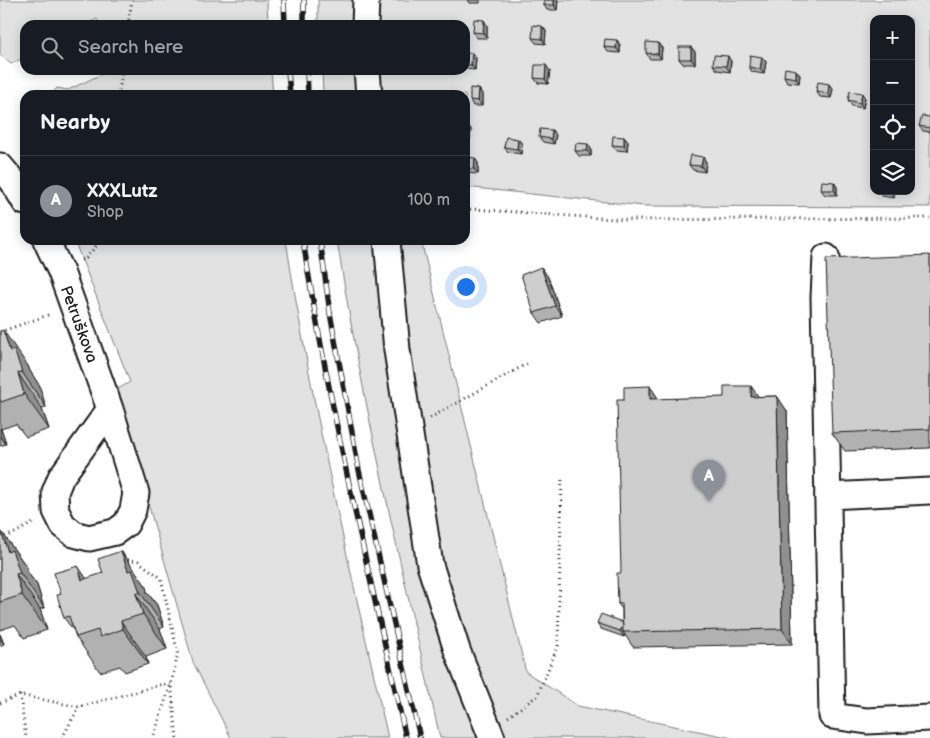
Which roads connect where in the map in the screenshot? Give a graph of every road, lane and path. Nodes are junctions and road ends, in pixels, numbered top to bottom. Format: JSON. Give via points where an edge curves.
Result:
{"nodes":[{"id":1,"x":132,"y":0,"type":"edge"},
{"id":2,"x":366,"y":0,"type":"edge"},
{"id":3,"x":129,"y":20,"type":"edge"},
{"id":4,"x":365,"y":20,"type":"edge"},
{"id":5,"x":123,"y":75,"type":"edge"},
{"id":6,"x":368,"y":75,"type":"edge"},
{"id":7,"x":119,"y":90,"type":"edge"},
{"id":8,"x":369,"y":90,"type":"edge"},
{"id":9,"x":0,"y":166,"type":"edge"},
{"id":10,"x":20,"y":194,"type":"edge"},
{"id":11,"x":470,"y":209,"type":"edge"},
{"id":12,"x":930,"y":218,"type":"edge"},
{"id":13,"x":48,"y":245,"type":"edge"},
{"id":14,"x":97,"y":245,"type":"edge"},
{"id":15,"x":387,"y":245,"type":"edge"},
{"id":16,"x":826,"y":257,"type":"edge"},
{"id":17,"x":61,"y":272,"type":"junction"},
{"id":18,"x":73,"y":306,"type":"junction"},
{"id":19,"x":0,"y":332,"type":"edge"},
{"id":20,"x":530,"y":362,"type":"dead end"},
{"id":21,"x":110,"y":409,"type":"junction"},
{"id":22,"x":408,"y":430,"type":"junction"},
{"id":23,"x":562,"y":476,"type":"dead end"},
{"id":24,"x":930,"y":491,"type":"edge"},
{"id":25,"x":828,"y":496,"type":"junction"},
{"id":26,"x":56,"y":510,"type":"junction"},
{"id":27,"x":0,"y":538,"type":"edge"},
{"id":28,"x":97,"y":538,"type":"junction"},
{"id":29,"x":170,"y":684,"type":"junction"},
{"id":30,"x":20,"y":695,"type":"junction"},
{"id":31,"x":0,"y":703,"type":"edge"},
{"id":32,"x":79,"y":707,"type":"junction"},
{"id":33,"x":930,"y":718,"type":"edge"},
{"id":34,"x":491,"y":734,"type":"edge"},
{"id":35,"x":26,"y":738,"type":"edge"},
{"id":36,"x":62,"y":738,"type":"edge"},
{"id":37,"x":153,"y":738,"type":"edge"},
{"id":38,"x":177,"y":738,"type":"edge"}],
"edges":[{"from":1,"to":3,"type":"path"},
{"from":2,"to":4,"type":"street"},
{"from":5,"to":7,"type":"path"},
{"from":6,"to":8,"type":"street"},
{"from":9,"to":10,"type":"street"},
{"from":11,"to":12,"type":"path","via":[[627,220]]},
{"from":13,"to":17,"type":"street","name":"Petruškova"},
{"from":14,"to":17,"type":"path","via":[[86,258]]},
{"from":15,"to":22,"type":"street"},
{"from":16,"to":25,"type":"street"},
{"from":17,"to":18,"type":"street","name":"Petruškova"},
{"from":18,"to":19,"type":"path"},
{"from":18,"to":21,"type":"street","name":"Petruškova"},
{"from":20,"to":22,"type":"path"},
{"from":21,"to":26,"type":"street","via":[[61,477],[55,492]]},
{"from":21,"to":28,"type":"street","name":"Petruškova","via":[[136,493],[126,524]]},
{"from":22,"to":34,"type":"street","via":[[430,565],[457,650]]},
{"from":23,"to":34,"type":"path","via":[[558,646],[537,696]]},
{"from":24,"to":25,"type":"street"},
{"from":25,"to":33,"type":"street","via":[[832,716],[867,721]]},
{"from":26,"to":27,"type":"path"},
{"from":26,"to":28,"type":"street","via":[[63,524],[74,534]]},
{"from":28,"to":29,"type":"path","via":[[108,557],[138,561],[161,578],[178,654]]},
{"from":29,"to":32,"type":"path"},
{"from":29,"to":37,"type":"path"},
{"from":29,"to":38,"type":"path"},
{"from":30,"to":31,"type":"path"},
{"from":30,"to":32,"type":"path"},
{"from":30,"to":35,"type":"path"},
{"from":32,"to":36,"type":"path"}]}
